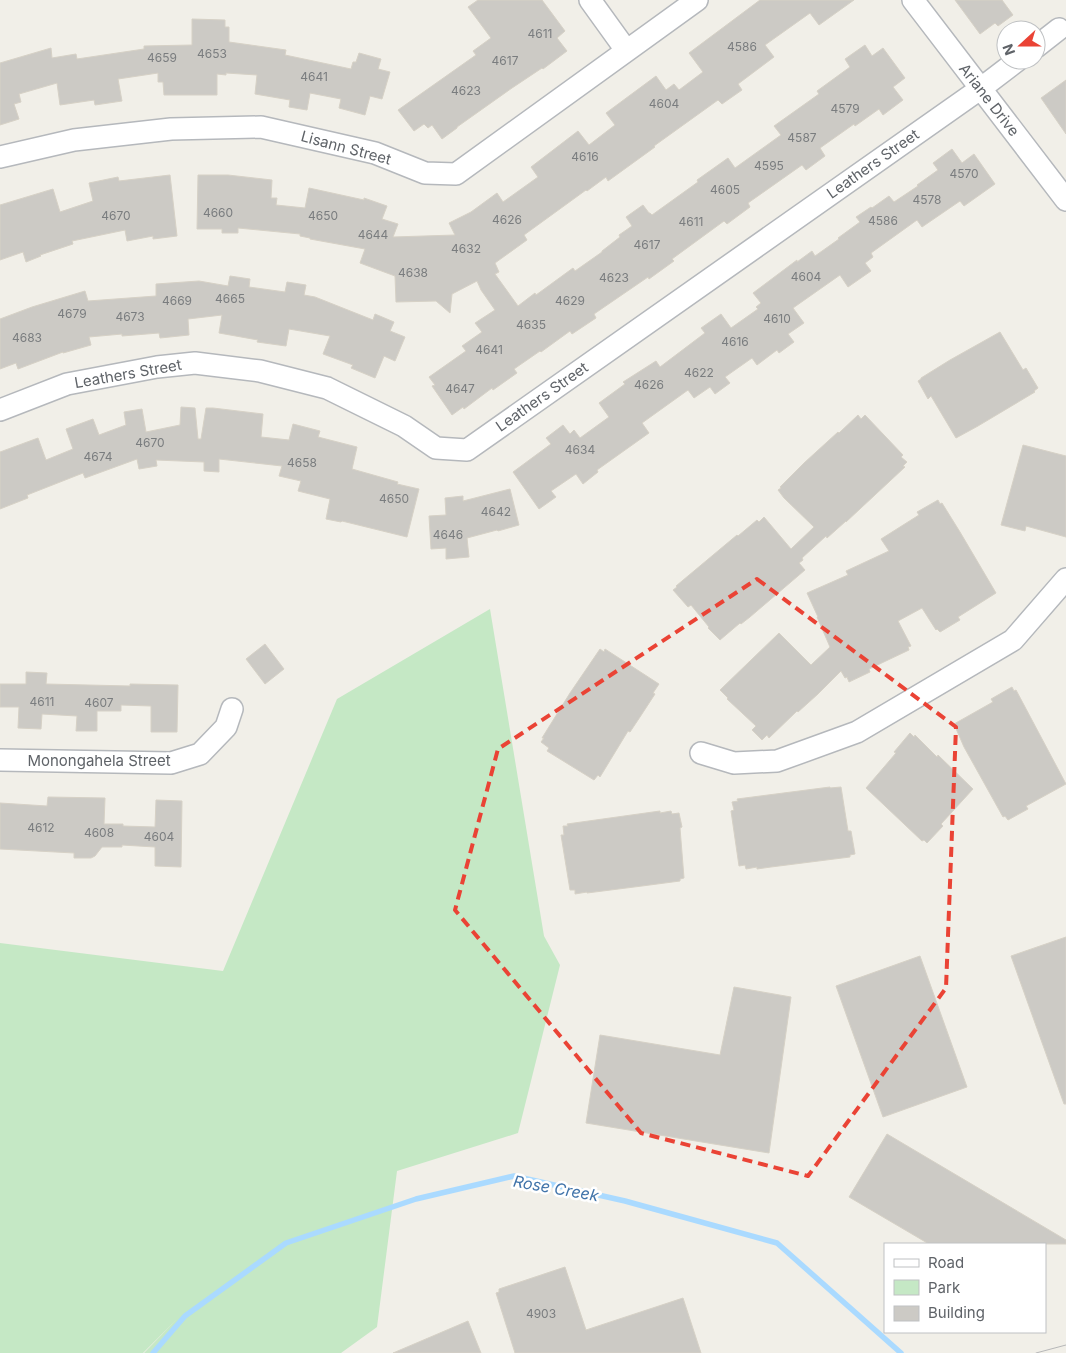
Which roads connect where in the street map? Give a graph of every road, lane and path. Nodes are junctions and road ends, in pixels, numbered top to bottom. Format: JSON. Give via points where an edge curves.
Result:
{"nodes":[{"id":1,"x":590,"y":0,"type":"edge"},
{"id":2,"x":697,"y":0,"type":"edge"},
{"id":3,"x":913,"y":0,"type":"edge"},
{"id":4,"x":1059,"y":29,"type":"dead end"},
{"id":5,"x":1046,"y":39,"type":"edge"},
{"id":6,"x":626,"y":50,"type":"junction"},
{"id":7,"x":1005,"y":70,"type":"edge"},
{"id":8,"x":980,"y":89,"type":"junction"},
{"id":9,"x":0,"y":157,"type":"edge"},
{"id":10,"x":1066,"y":200,"type":"edge"},
{"id":11,"x":0,"y":410,"type":"edge"},
{"id":12,"x":1066,"y":579,"type":"edge"},
{"id":13,"x":232,"y":709,"type":"dead end"},
{"id":14,"x":701,"y":752,"type":"dead end"},
{"id":15,"x":0,"y":760,"type":"edge"}],
"edges":[{"from":1,"to":6,"type":"street"},
{"from":2,"to":6,"type":"street","name":"Lisann Street"},
{"from":3,"to":8,"type":"street","name":"Ariane Drive"},
{"from":4,"to":5,"type":"street"},
{"from":6,"to":9,"type":"street","name":"Lisann Street","via":[[456,174],[426,173],[375,153],[261,127],[171,129],[74,140]]},
{"from":7,"to":8,"type":"street","name":"Leathers Street"},
{"from":8,"to":10,"type":"street","name":"Ariane Drive"},
{"from":8,"to":11,"type":"street","name":"Leathers Street","via":[[467,450],[436,448],[404,426],[327,388],[260,371],[195,363],[67,384]]},
{"from":12,"to":14,"type":"street","via":[[1013,640],[856,732],[778,761],[734,763]]},
{"from":13,"to":15,"type":"street","name":"Monongahela Street","via":[[226,727],[200,754],[171,763]]}]}
